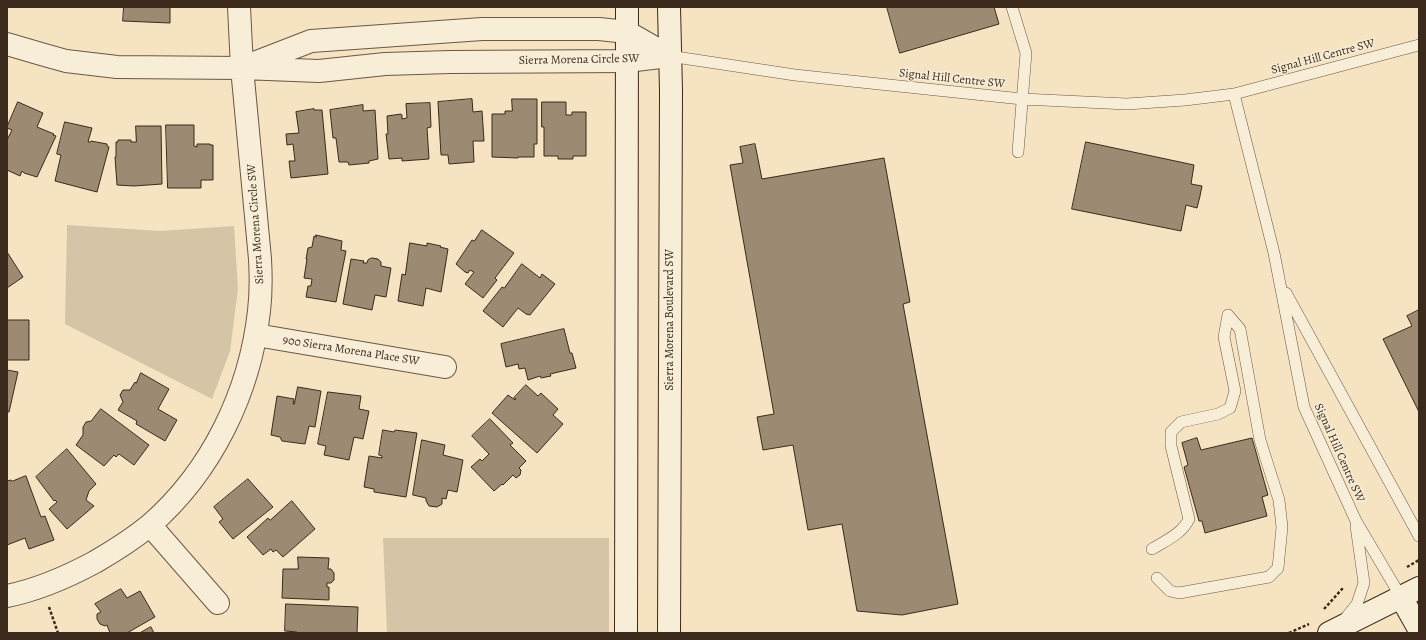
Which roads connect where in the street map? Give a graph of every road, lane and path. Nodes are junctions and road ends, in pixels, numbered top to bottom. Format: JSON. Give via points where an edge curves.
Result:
{"nodes":[{"id":1,"x":239,"y":7,"type":"edge"},
{"id":2,"x":627,"y":7,"type":"edge"},
{"id":3,"x":669,"y":7,"type":"edge"},
{"id":4,"x":1012,"y":7,"type":"edge"},
{"id":5,"x":627,"y":32,"type":"junction"},
{"id":6,"x":7,"y":44,"type":"edge"},
{"id":7,"x":1419,"y":45,"type":"edge"},
{"id":8,"x":669,"y":56,"type":"junction"},
{"id":9,"x":627,"y":61,"type":"junction"},
{"id":10,"x":242,"y":68,"type":"junction"},
{"id":11,"x":1234,"y":94,"type":"junction"},
{"id":12,"x":1022,"y":99,"type":"junction"},
{"id":13,"x":1018,"y":152,"type":"dead end"},
{"id":14,"x":1281,"y":284,"type":"junction"},
{"id":15,"x":256,"y":335,"type":"junction"},
{"id":16,"x":445,"y":367,"type":"dead end"},
{"id":17,"x":1356,"y":521,"type":"junction"},
{"id":18,"x":1415,"y":521,"type":"edge"},
{"id":19,"x":150,"y":525,"type":"junction"},
{"id":20,"x":1419,"y":536,"type":"edge"},
{"id":21,"x":1152,"y":549,"type":"dead end"},
{"id":22,"x":1157,"y":578,"type":"dead end"},
{"id":23,"x":40,"y":586,"type":"junction"},
{"id":24,"x":1410,"y":592,"type":"edge"},
{"id":25,"x":7,"y":596,"type":"edge"},
{"id":26,"x":218,"y":603,"type":"dead end"},
{"id":27,"x":1419,"y":629,"type":"edge"},
{"id":28,"x":1332,"y":631,"type":"edge"},
{"id":29,"x":58,"y":633,"type":"edge"},
{"id":30,"x":626,"y":633,"type":"edge"},
{"id":31,"x":669,"y":633,"type":"edge"}],
"edges":[{"from":1,"to":10,"type":"street"},
{"from":2,"to":5,"type":"street"},
{"from":3,"to":8,"type":"street","name":"Sierra Morena Boulevard SW"},
{"from":4,"to":12,"type":"lane","via":[[1026,53]]},
{"from":5,"to":8,"type":"street","name":"Sierra Morena Circle SW"},
{"from":5,"to":9,"type":"street"},
{"from":5,"to":10,"type":"street","name":"Sierra Morena Circle SW","via":[[599,29],[482,29],[311,41]]},
{"from":6,"to":10,"type":"street","name":"Sierra Morena Circle SW","via":[[66,60],[110,67]]},
{"from":7,"to":11,"type":"lane","name":"Signal Hill Centre SW"},
{"from":8,"to":9,"type":"street","name":"Sierra Morena Circle SW"},
{"from":8,"to":12,"type":"lane","name":"Signal Hill Centre SW","via":[[795,75]]},
{"from":8,"to":31,"type":"street","name":"Sierra Morena Boulevard SW"},
{"from":9,"to":10,"type":"street","name":"Sierra Morena Circle SW","via":[[385,64],[319,72]]},
{"from":9,"to":30,"type":"street"},
{"from":10,"to":15,"type":"street","name":"Sierra Morena Circle SW","via":[[260,259]]},
{"from":11,"to":12,"type":"lane","name":"Signal Hill Centre SW","via":[[1127,104]]},
{"from":11,"to":14,"type":"lane","name":"Signal Hill Centre SW"},
{"from":12,"to":13,"type":"lane"},
{"from":14,"to":17,"type":"lane","name":"Signal Hill Centre SW","via":[[1304,407]]},
{"from":14,"to":18,"type":"lane","name":"Signal Hill Centre SW"},
{"from":15,"to":16,"type":"street","name":"900 Sierra Morena Place SW"},
{"from":15,"to":19,"type":"street","name":"Sierra Morena Circle SW","via":[[239,396],[211,452],[173,503]]},
{"from":17,"to":24,"type":"lane","name":"Signal Hill Centre SW"},
{"from":17,"to":28,"type":"lane","via":[[1364,583],[1358,604]]},
{"from":18,"to":20,"type":"lane","name":"Signal Hill Centre SW"},
{"from":19,"to":23,"type":"street","name":"Sierra Morena Circle SW","via":[[108,555],[63,578]]},
{"from":19,"to":26,"type":"street"},
{"from":21,"to":22,"type":"lane","via":[[1179,532],[1189,519],[1171,446],[1171,432],[1181,422],[1218,414],[1230,408],[1235,391],[1224,337],[1228,315],[1240,329],[1260,440],[1279,500],[1282,528],[1278,568],[1269,576],[1179,593],[1170,591]]},
{"from":23,"to":25,"type":"street","name":"Sierra Morena Circle SW"},
{"from":23,"to":29,"type":"path"},
{"from":24,"to":27,"type":"street"},
{"from":24,"to":28,"type":"street"}]}
